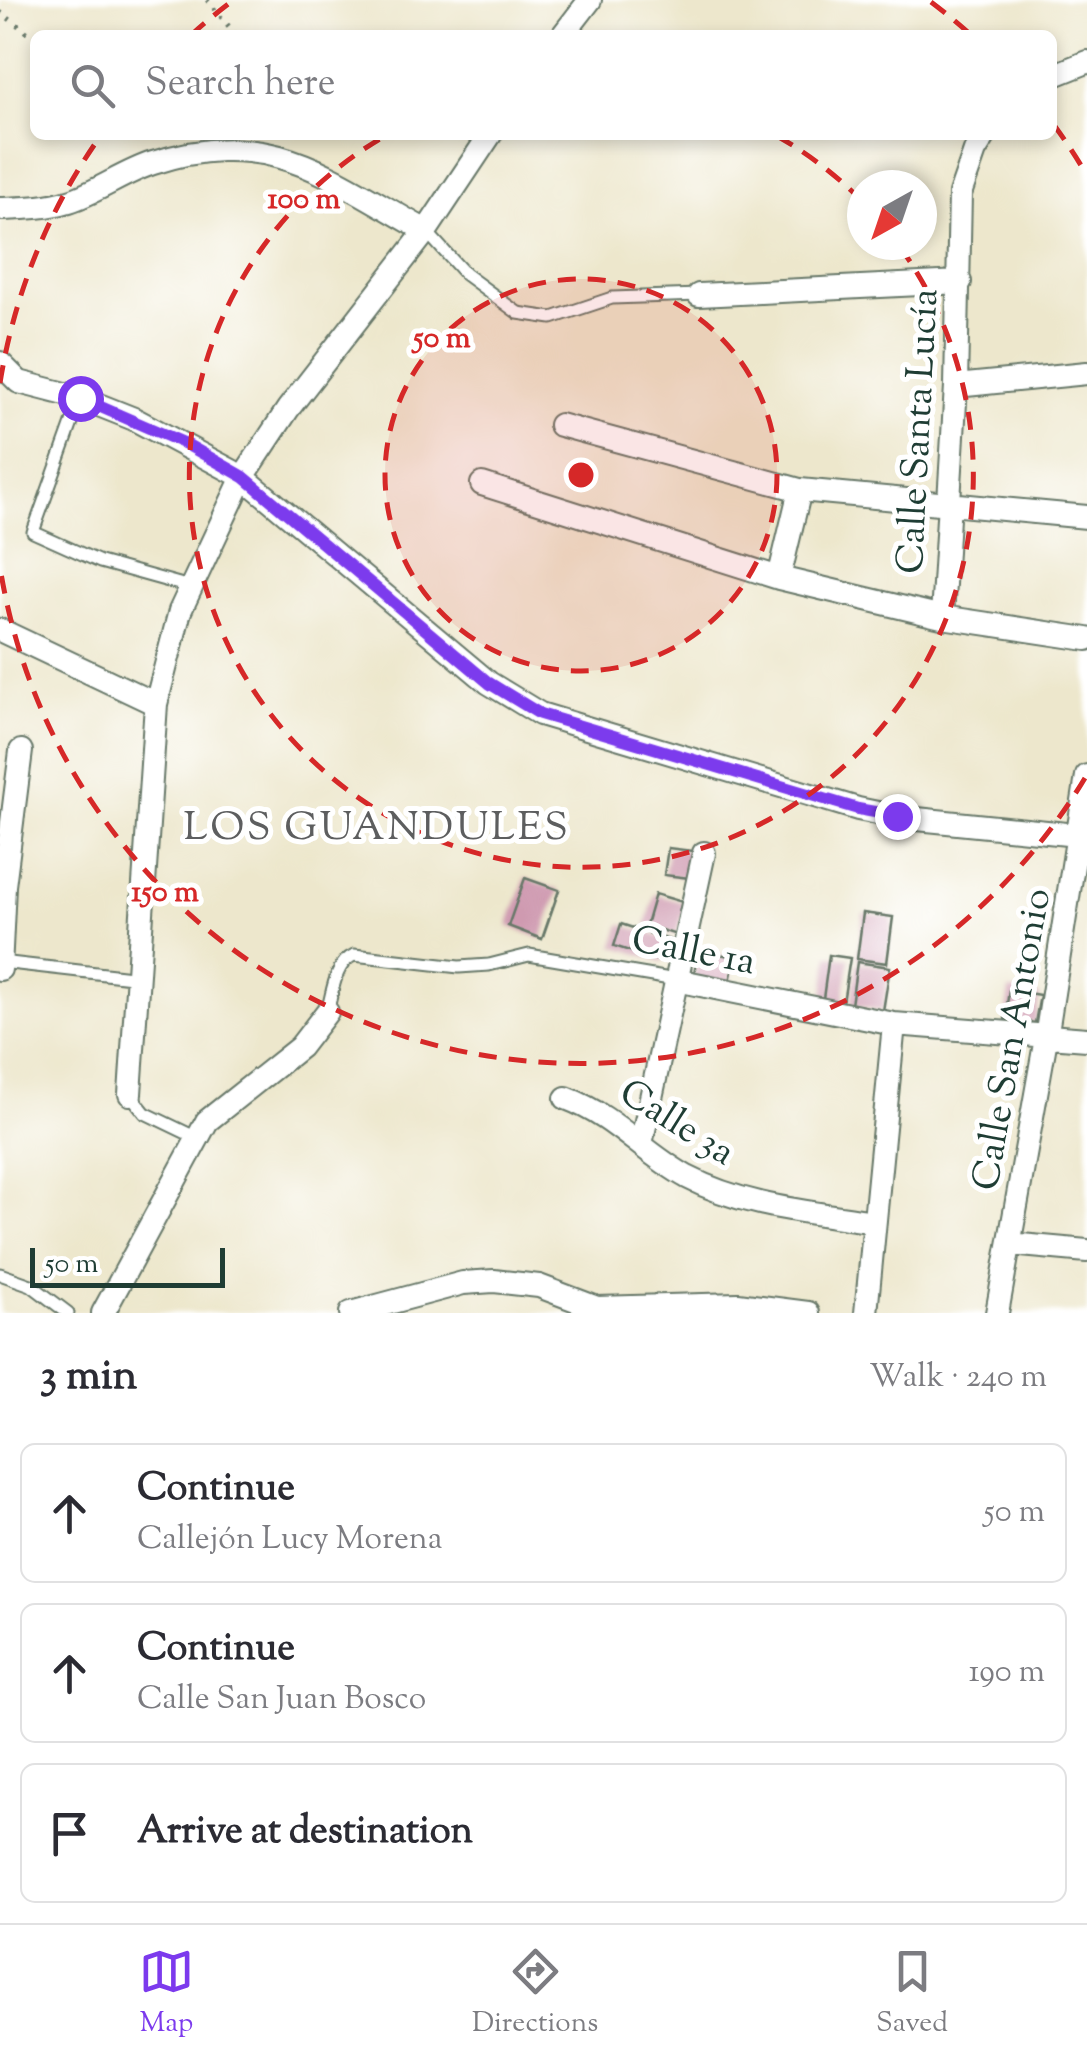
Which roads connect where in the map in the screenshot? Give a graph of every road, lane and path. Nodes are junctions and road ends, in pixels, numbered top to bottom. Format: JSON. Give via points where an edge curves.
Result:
{"nodes":[{"id":1,"x":207,"y":0,"type":"edge"},
{"id":2,"x":577,"y":5,"type":"edge"},
{"id":3,"x":0,"y":12,"type":"edge"},
{"id":4,"x":232,"y":30,"type":"edge"},
{"id":5,"x":565,"y":30,"type":"edge"},
{"id":6,"x":30,"y":34,"type":"edge"},
{"id":7,"x":1087,"y":62,"type":"edge"},
{"id":8,"x":1057,"y":74,"type":"edge"},
{"id":9,"x":487,"y":140,"type":"edge"},
{"id":10,"x":982,"y":140,"type":"edge"},
{"id":11,"x":0,"y":209,"type":"edge"},
{"id":12,"x":426,"y":231,"type":"junction"},
{"id":13,"x":960,"y":282,"type":"junction"},
{"id":14,"x":700,"y":295,"type":"joint"},
{"id":15,"x":0,"y":363,"type":"edge"},
{"id":16,"x":1087,"y":373,"type":"edge"},
{"id":17,"x":956,"y":386,"type":"junction"},
{"id":18,"x":80,"y":398,"type":"junction"},
{"id":19,"x":560,"y":426,"type":"dead end"},
{"id":20,"x":244,"y":477,"type":"junction"},
{"id":21,"x":482,"y":484,"type":"dead end"},
{"id":22,"x":800,"y":490,"type":"junction"},
{"id":23,"x":948,"y":502,"type":"junction"},
{"id":24,"x":1087,"y":517,"type":"edge"},
{"id":25,"x":779,"y":578,"type":"junction"},
{"id":26,"x":190,"y":588,"type":"junction"},
{"id":27,"x":942,"y":617,"type":"junction"},
{"id":28,"x":0,"y":630,"type":"edge"},
{"id":29,"x":1087,"y":639,"type":"edge"},
{"id":30,"x":156,"y":704,"type":"junction"},
{"id":31,"x":21,"y":751,"type":"dead end"},
{"id":32,"x":1087,"y":776,"type":"edge"},
{"id":33,"x":1083,"y":836,"type":"edge"},
{"id":34,"x":704,"y":854,"type":"dead end"},
{"id":35,"x":2,"y":885,"type":"edge"},
{"id":36,"x":1,"y":962,"type":"edge"},
{"id":37,"x":0,"y":970,"type":"edge"},
{"id":38,"x":140,"y":978,"type":"junction"},
{"id":39,"x":676,"y":980,"type":"junction"},
{"id":40,"x":327,"y":1012,"type":"joint"},
{"id":41,"x":894,"y":1024,"type":"junction"},
{"id":42,"x":1046,"y":1038,"type":"junction"},
{"id":43,"x":1087,"y":1040,"type":"edge"},
{"id":44,"x":130,"y":1094,"type":"joint"},
{"id":45,"x":566,"y":1098,"type":"dead end"},
{"id":46,"x":197,"y":1138,"type":"junction"},
{"id":47,"x":641,"y":1144,"type":"junction"},
{"id":48,"x":873,"y":1222,"type":"junction"},
{"id":49,"x":1010,"y":1244,"type":"junction"},
{"id":50,"x":1087,"y":1250,"type":"edge"},
{"id":51,"x":0,"y":1274,"type":"edge"},
{"id":52,"x":737,"y":1308,"type":"edge"},
{"id":53,"x":596,"y":1310,"type":"edge"},
{"id":54,"x":110,"y":1312,"type":"edge"},
{"id":55,"x":68,"y":1313,"type":"edge"},
{"id":56,"x":351,"y":1313,"type":"edge"},
{"id":57,"x":808,"y":1313,"type":"edge"},
{"id":58,"x":866,"y":1313,"type":"edge"},
{"id":59,"x":997,"y":1313,"type":"edge"}],
"edges":[{"from":1,"to":4,"type":"path"},
{"from":2,"to":5,"type":"street"},
{"from":3,"to":6,"type":"path"},
{"from":7,"to":8,"type":"street"},
{"from":9,"to":12,"type":"street"},
{"from":10,"to":13,"type":"street","name":"Calle Santa Lucía","via":[[960,194]]},
{"from":11,"to":12,"type":"street","via":[[70,200],[152,163],[223,148],[271,153],[312,168]]},
{"from":12,"to":14,"type":"lane","via":[[465,274],[518,313],[552,318],[612,298]]},
{"from":12,"to":20,"type":"street","via":[[288,409]]},
{"from":13,"to":14,"type":"street"},
{"from":13,"to":17,"type":"street","name":"Calle Santa Lucía"},
{"from":15,"to":18,"type":"street","via":[[19,382]]},
{"from":16,"to":17,"type":"street"},
{"from":17,"to":23,"type":"street","name":"Calle Santa Lucía"},
{"from":18,"to":20,"type":"street"},
{"from":18,"to":26,"type":"lane","via":[[33,532],[100,562]]},
{"from":19,"to":22,"type":"street"},
{"from":20,"to":26,"type":"street"},
{"from":20,"to":33,"type":"street","via":[[489,683],[540,714],[858,809]]},
{"from":21,"to":25,"type":"street"},
{"from":22,"to":23,"type":"street"},
{"from":22,"to":25,"type":"street"},
{"from":23,"to":24,"type":"street"},
{"from":23,"to":27,"type":"street","name":"Calle Santa Lucía"},
{"from":25,"to":27,"type":"street"},
{"from":26,"to":30,"type":"street"},
{"from":27,"to":29,"type":"street"},
{"from":28,"to":30,"type":"street"},
{"from":30,"to":38,"type":"street"},
{"from":31,"to":35,"type":"street"},
{"from":32,"to":33,"type":"street","name":"Calle San Antonio"},
{"from":33,"to":42,"type":"street","name":"Calle San Antonio"},
{"from":34,"to":39,"type":"street"},
{"from":35,"to":36,"type":"street"},
{"from":36,"to":37,"type":"street"},
{"from":36,"to":38,"type":"lane"},
{"from":38,"to":44,"type":"street"},
{"from":39,"to":40,"type":"lane","name":"Calle 1a","via":[[529,955],[460,967],[354,955],[338,971]]},
{"from":39,"to":41,"type":"street","name":"Calle 1a"},
{"from":39,"to":47,"type":"street"},
{"from":40,"to":46,"type":"street","via":[[300,1047],[207,1121]]},
{"from":41,"to":42,"type":"street","name":"Calle 1a"},
{"from":41,"to":48,"type":"street"},
{"from":42,"to":43,"type":"street","name":"Calle 1a"},
{"from":42,"to":49,"type":"street","name":"Calle San Antonio"},
{"from":44,"to":46,"type":"lane","via":[[146,1112]]},
{"from":45,"to":47,"type":"street","name":"Calle 3a","via":[[610,1118]]},
{"from":46,"to":54,"type":"street"},
{"from":47,"to":48,"type":"street","name":"Calle 3a","via":[[718,1192]]},
{"from":48,"to":58,"type":"street"},
{"from":49,"to":50,"type":"street"},
{"from":49,"to":59,"type":"street","name":"Calle San Antonio"},
{"from":51,"to":55,"type":"lane","via":[[31,1285]]},
{"from":52,"to":53,"type":"street"},
{"from":52,"to":57,"type":"street"},
{"from":53,"to":56,"type":"street","via":[[538,1286],[494,1281]]}]}
